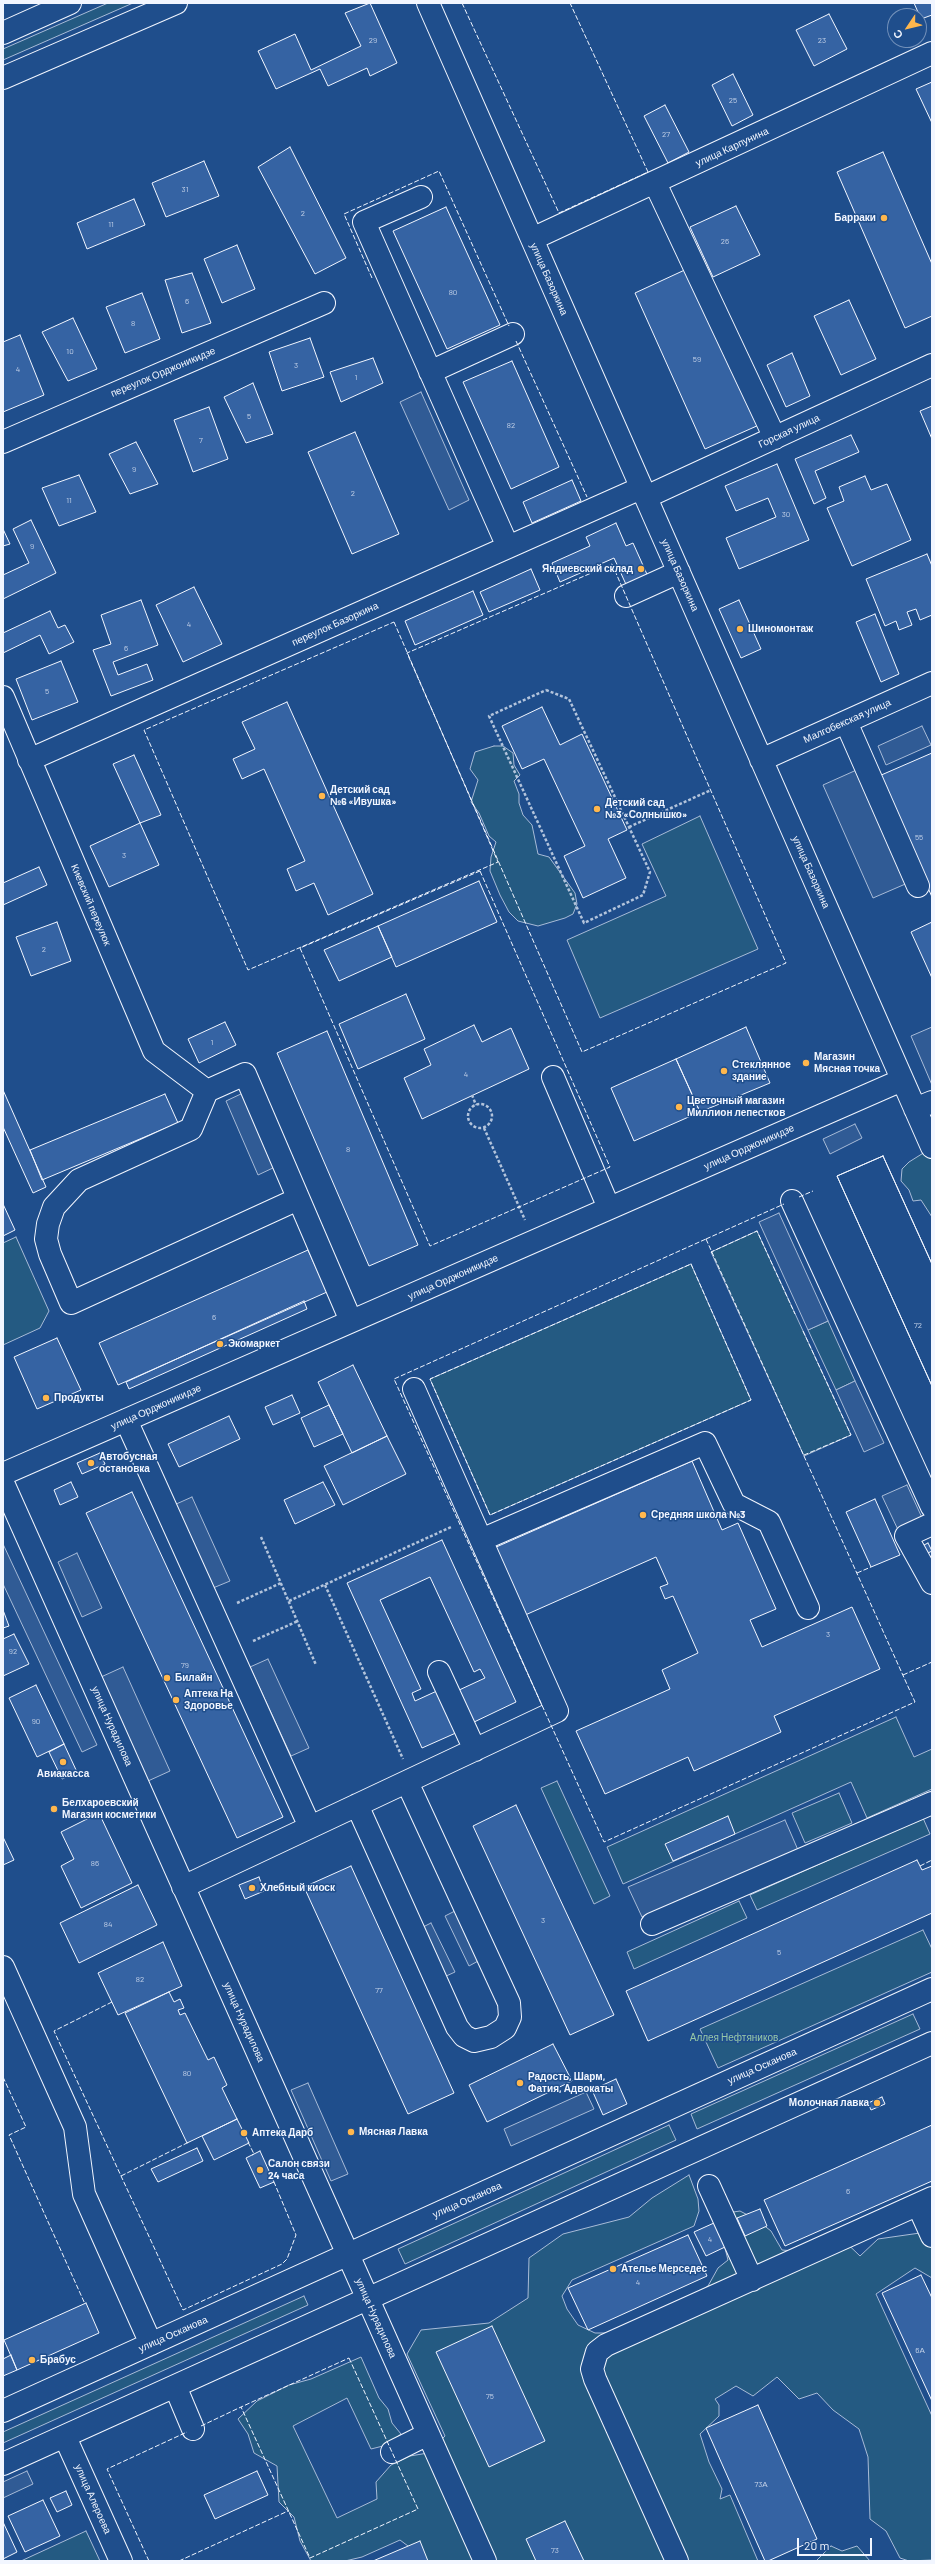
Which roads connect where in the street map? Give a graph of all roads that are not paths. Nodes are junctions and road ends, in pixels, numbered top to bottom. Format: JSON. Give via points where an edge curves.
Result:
{"nodes":[{"id":1,"x":70,"y":3,"type":"edge"},
{"id":2,"x":176,"y":3,"type":"edge"},
{"id":3,"x":428,"y":3,"type":"edge"},
{"id":4,"x":3,"y":32,"type":"edge"},
{"id":5,"x":932,"y":53,"type":"edge"},
{"id":6,"x":3,"y":78,"type":"edge"},
{"id":7,"x":655,"y":182,"type":"junction"},
{"id":8,"x":421,"y":197,"type":"dead end"},
{"id":9,"x":532,"y":239,"type":"junction"},
{"id":10,"x":324,"y":303,"type":"dead end"},
{"id":11,"x":513,"y":334,"type":"dead end"},
{"id":12,"x":932,"y":365,"type":"edge"},
{"id":13,"x":430,"y":372,"type":"junction"},
{"id":14,"x":775,"y":438,"type":"junction"},
{"id":15,"x":3,"y":442,"type":"edge"},
{"id":16,"x":643,"y":493,"type":"junction"},
{"id":17,"x":508,"y":547,"type":"junction"},
{"id":18,"x":679,"y":572,"type":"junction"},
{"id":19,"x":626,"y":596,"type":"dead end"},
{"id":20,"x":932,"y":683,"type":"edge"},
{"id":21,"x":3,"y":697,"type":"edge"},
{"id":22,"x":846,"y":722,"type":"junction"},
{"id":23,"x":29,"y":760,"type":"junction"},
{"id":24,"x":761,"y":760,"type":"junction"},
{"id":25,"x":918,"y":886,"type":"dead end"},
{"id":26,"x":553,"y":1077,"type":"dead end"},
{"id":27,"x":902,"y":1080,"type":"junction"},
{"id":28,"x":207,"y":1091,"type":"junction"},
{"id":29,"x":924,"y":1106,"type":"edge"},
{"id":30,"x":932,"y":1147,"type":"edge"},
{"id":31,"x":298,"y":1199,"type":"junction"},
{"id":32,"x":792,"y":1201,"type":"dead end"},
{"id":33,"x":609,"y":1208,"type":"junction"},
{"id":34,"x":351,"y":1321,"type":"junction"},
{"id":35,"x":414,"y":1389,"type":"dead end"},
{"id":36,"x":126,"y":1420,"type":"junction"},
{"id":37,"x":3,"y":1474,"type":"edge"},
{"id":38,"x":3,"y":1483,"type":"edge"},
{"id":39,"x":932,"y":1507,"type":"edge"},
{"id":40,"x":932,"y":1524,"type":"edge"},
{"id":41,"x":481,"y":1540,"type":"junction"},
{"id":42,"x":932,"y":1583,"type":"edge"},
{"id":43,"x":808,"y":1608,"type":"dead end"},
{"id":44,"x":439,"y":1672,"type":"dead end"},
{"id":45,"x":475,"y":1750,"type":"junction"},
{"id":46,"x":410,"y":1781,"type":"junction"},
{"id":47,"x":932,"y":1803,"type":"edge"},
{"id":48,"x":357,"y":1805,"type":"junction"},
{"id":49,"x":310,"y":1827,"type":"junction"},
{"id":50,"x":183,"y":1887,"type":"junction"},
{"id":51,"x":652,"y":1924,"type":"dead end"},
{"id":52,"x":3,"y":1967,"type":"edge"},
{"id":53,"x":932,"y":1989,"type":"edge"},
{"id":54,"x":932,"y":2043,"type":"edge"},
{"id":55,"x":709,"y":2186,"type":"dead end"},
{"id":56,"x":925,"y":2201,"type":"edge"},
{"id":57,"x":932,"y":2236,"type":"edge"},
{"id":58,"x":348,"y":2255,"type":"junction"},
{"id":59,"x":752,"y":2280,"type":"junction"},
{"id":60,"x":368,"y":2298,"type":"junction"},
{"id":61,"x":151,"y":2344,"type":"junction"},
{"id":62,"x":175,"y":2386,"type":"junction"},
{"id":63,"x":3,"y":2411,"type":"edge"},
{"id":64,"x":193,"y":2429,"type":"dead end"},
{"id":65,"x":428,"y":2434,"type":"junction"},
{"id":66,"x":65,"y":2437,"type":"junction"},
{"id":67,"x":392,"y":2452,"type":"dead end"},
{"id":68,"x":3,"y":2464,"type":"edge"},
{"id":69,"x":121,"y":2561,"type":"edge"},
{"id":70,"x":485,"y":2561,"type":"edge"},
{"id":71,"x":677,"y":2561,"type":"edge"}],
"edges":[{"from":1,"to":4,"type":"street"},
{"from":2,"to":6,"type":"street"},
{"from":3,"to":9,"type":"street","name":"улица Базоркина"},
{"from":5,"to":7,"type":"street","name":"улица Карпунина"},
{"from":7,"to":9,"type":"street","name":"улица Карпунина"},
{"from":7,"to":14,"type":"street"},
{"from":8,"to":13,"type":"street","via":[[364,222]]},
{"from":9,"to":16,"type":"street","name":"улица Базоркина"},
{"from":10,"to":15,"type":"street","name":"переулок Орджоникидзе"},
{"from":11,"to":13,"type":"street"},
{"from":12,"to":14,"type":"street","name":"Горская улица"},
{"from":13,"to":17,"type":"street"},
{"from":14,"to":16,"type":"street","name":"Горская улица"},
{"from":16,"to":17,"type":"street","name":"переулок Базоркина"},
{"from":16,"to":18,"type":"street","name":"улица Базоркина"},
{"from":17,"to":23,"type":"street","name":"переулок Базоркина"},
{"from":18,"to":19,"type":"street"},
{"from":18,"to":24,"type":"street","name":"улица Базоркина"},
{"from":20,"to":22,"type":"street","name":"Малгобекская улица"},
{"from":21,"to":23,"type":"street","name":"Киевский переулок"},
{"from":22,"to":24,"type":"street","name":"Малгобекская улица"},
{"from":22,"to":25,"type":"street"},
{"from":23,"to":28,"type":"street","name":"Киевский переулок","via":[[154,1051]]},
{"from":24,"to":27,"type":"street","name":"улица Базоркина"},
{"from":26,"to":33,"type":"street"},
{"from":27,"to":29,"type":"street","name":"улица Базоркина"},
{"from":27,"to":33,"type":"street","name":"улица Орджоникидзе"},
{"from":28,"to":31,"type":"street","via":[[245,1074]]},
{"from":28,"to":31,"type":"street","via":[[191,1129],[78,1180],[54,1207],[46,1239],[71,1303]]},
{"from":29,"to":30,"type":"street","name":"улица Базоркина"},
{"from":31,"to":34,"type":"street"},
{"from":32,"to":39,"type":"street"},
{"from":33,"to":34,"type":"street","name":"улица Орджоникидзе"},
{"from":34,"to":36,"type":"street","name":"улица Орджоникидзе"},
{"from":35,"to":41,"type":"street"},
{"from":36,"to":37,"type":"street","name":"улица Орджоникидзе"},
{"from":36,"to":49,"type":"street"},
{"from":38,"to":50,"type":"street","name":"улица Нурадилова"},
{"from":40,"to":42,"type":"street","via":[[906,1536]]},
{"from":41,"to":43,"type":"street","via":[[705,1443],[734,1504],[769,1522]]},
{"from":41,"to":45,"type":"street","via":[[557,1711]]},
{"from":44,"to":45,"type":"street"},
{"from":45,"to":46,"type":"street"},
{"from":46,"to":48,"type":"street"},
{"from":46,"to":48,"type":"street","via":[[509,2003],[510,2017],[505,2028],[491,2037],[474,2041],[464,2036],[457,2027]]},
{"from":47,"to":51,"type":"street"},
{"from":48,"to":49,"type":"street"},
{"from":49,"to":50,"type":"street"},
{"from":50,"to":58,"type":"street","name":"улица Нурадилова"},
{"from":52,"to":61,"type":"street","via":[[75,2127],[84,2194]]},
{"from":53,"to":58,"type":"street","name":"улица Осканова"},
{"from":54,"to":60,"type":"street"},
{"from":55,"to":59,"type":"street"},
{"from":56,"to":57,"type":"street"},
{"from":56,"to":59,"type":"street"},
{"from":58,"to":60,"type":"street","name":"улица Нурадилова"},
{"from":58,"to":61,"type":"street","name":"улица Осканова"},
{"from":59,"to":71,"type":"street","via":[[606,2345],[593,2360],[595,2379]]},
{"from":60,"to":62,"type":"street"},
{"from":60,"to":65,"type":"street","name":"улица Нурадилова"},
{"from":61,"to":63,"type":"street","name":"улица Осканова"},
{"from":62,"to":64,"type":"street"},
{"from":62,"to":66,"type":"street"},
{"from":65,"to":67,"type":"street"},
{"from":65,"to":70,"type":"street","name":"улица Нурадилова"},
{"from":66,"to":68,"type":"street"},
{"from":66,"to":69,"type":"street","name":"улица Алероева"}]}
